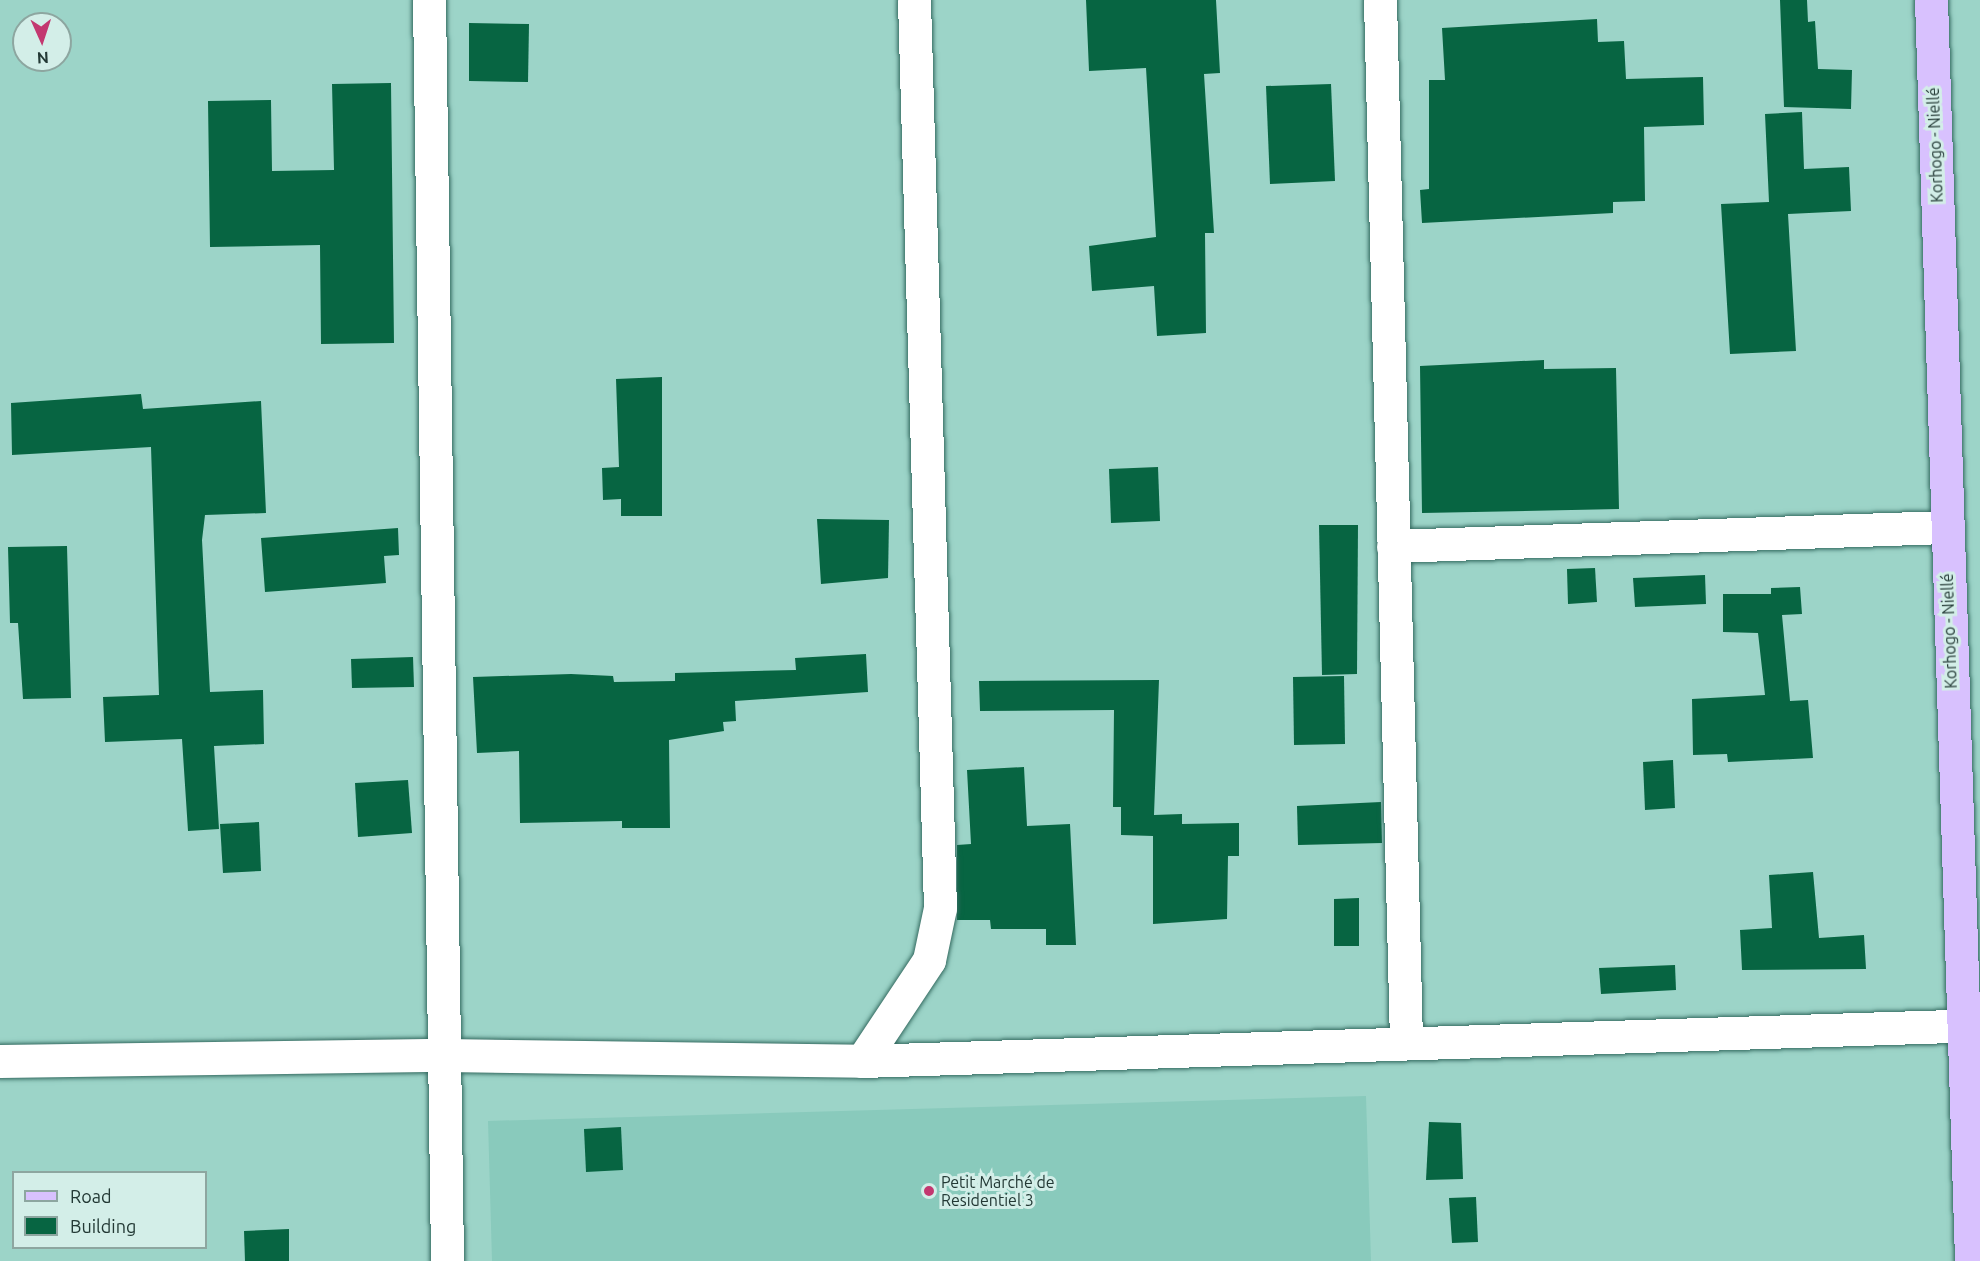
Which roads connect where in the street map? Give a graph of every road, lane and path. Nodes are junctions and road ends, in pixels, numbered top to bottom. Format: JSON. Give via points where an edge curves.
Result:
{"nodes":[{"id":1,"x":429,"y":0,"type":"edge"},
{"id":2,"x":914,"y":0,"type":"edge"},
{"id":3,"x":1380,"y":0,"type":"edge"},
{"id":4,"x":1931,"y":0,"type":"edge"},
{"id":5,"x":1946,"y":527,"type":"junction"},
{"id":6,"x":1393,"y":546,"type":"junction"},
{"id":7,"x":1970,"y":1025,"type":"edge"},
{"id":8,"x":1406,"y":1043,"type":"junction"},
{"id":9,"x":445,"y":1055,"type":"junction"},
{"id":10,"x":0,"y":1061,"type":"edge"},
{"id":11,"x":862,"y":1061,"type":"junction"},
{"id":12,"x":447,"y":1261,"type":"edge"},
{"id":13,"x":1971,"y":1261,"type":"edge"}],
"edges":[{"from":1,"to":9,"type":"street"},
{"from":2,"to":11,"type":"street","via":[[940,908],[928,960]]},
{"from":3,"to":6,"type":"street"},
{"from":4,"to":5,"type":"main road","name":"Korhogo - Niellé"},
{"from":5,"to":6,"type":"street"},
{"from":5,"to":7,"type":"main road","name":"Korhogo - Niellé"},
{"from":6,"to":8,"type":"street"},
{"from":7,"to":8,"type":"street"},
{"from":7,"to":13,"type":"main road","name":"Korhogo - Niellé"},
{"from":8,"to":11,"type":"street"},
{"from":9,"to":10,"type":"street"},
{"from":9,"to":11,"type":"street"},
{"from":9,"to":12,"type":"street"}]}
